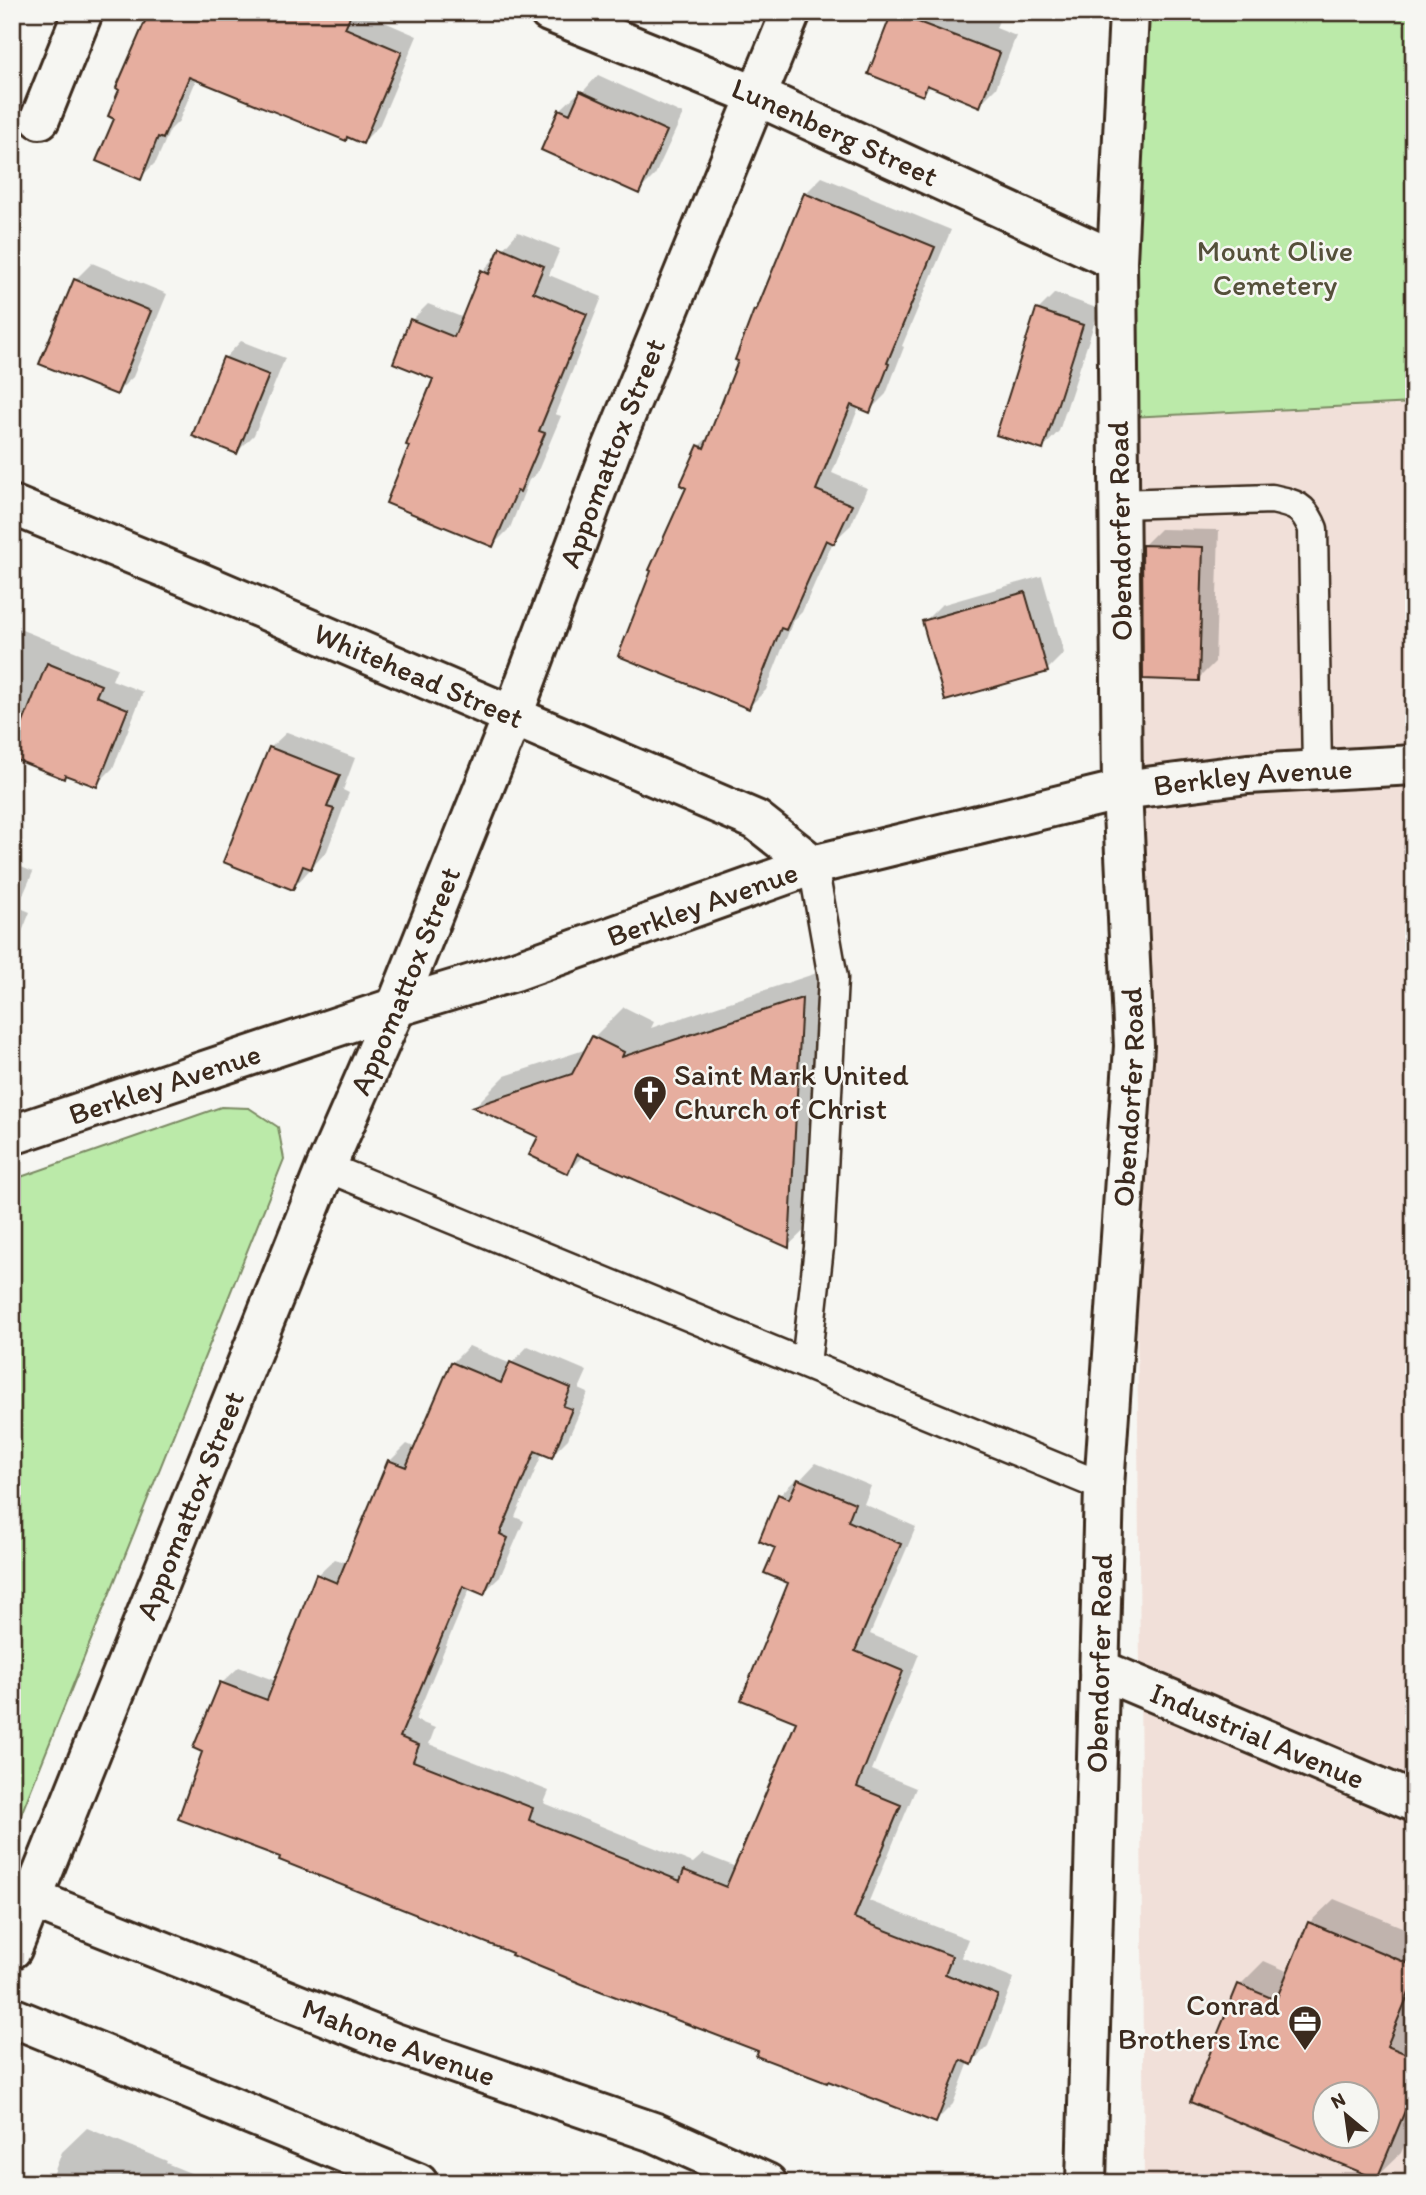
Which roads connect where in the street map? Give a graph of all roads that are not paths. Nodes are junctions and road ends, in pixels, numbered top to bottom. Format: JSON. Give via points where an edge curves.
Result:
{"nodes":[{"id":1,"x":83,"y":12,"type":"edge"},
{"id":2,"x":549,"y":12,"type":"edge"},
{"id":3,"x":791,"y":12,"type":"edge"},
{"id":4,"x":1129,"y":12,"type":"edge"},
{"id":5,"x":757,"y":96,"type":"junction"},
{"id":6,"x":40,"y":119,"type":"dead end"},
{"id":7,"x":1117,"y":261,"type":"junction"},
{"id":8,"x":1119,"y":503,"type":"junction"},
{"id":9,"x":12,"y":505,"type":"edge"},
{"id":10,"x":513,"y":715,"type":"junction"},
{"id":11,"x":1414,"y":765,"type":"edge"},
{"id":12,"x":1317,"y":770,"type":"junction"},
{"id":13,"x":1122,"y":790,"type":"junction"},
{"id":14,"x":813,"y":865,"type":"junction"},
{"id":15,"x":396,"y":1007,"type":"junction"},
{"id":16,"x":12,"y":1135,"type":"edge"},
{"id":17,"x":326,"y":1167,"type":"junction"},
{"id":18,"x":806,"y":1364,"type":"junction"},
{"id":19,"x":1104,"y":1487,"type":"junction"},
{"id":20,"x":1099,"y":1669,"type":"junction"},
{"id":21,"x":1414,"y":1802,"type":"edge"},
{"id":22,"x":32,"y":1899,"type":"junction"},
{"id":23,"x":12,"y":1949,"type":"edge"},
{"id":24,"x":12,"y":2017,"type":"edge"},
{"id":25,"x":418,"y":2183,"type":"edge"},
{"id":26,"x":767,"y":2183,"type":"edge"},
{"id":27,"x":1086,"y":2183,"type":"edge"}],
"edges":[{"from":1,"to":6,"type":"street"},
{"from":2,"to":5,"type":"street","name":"Lunenberg Street"},
{"from":3,"to":5,"type":"street","name":"Appomattox Street"},
{"from":4,"to":7,"type":"street","name":"Obendorfer Road"},
{"from":5,"to":7,"type":"street","name":"Lunenberg Street"},
{"from":5,"to":10,"type":"street","name":"Appomattox Street","via":[[611,451]]},
{"from":7,"to":8,"type":"street","name":"Obendorfer Road"},
{"from":8,"to":12,"type":"lane","via":[[1272,499],[1293,503],[1307,514],[1313,529]]},
{"from":8,"to":13,"type":"street","name":"Obendorfer Road"},
{"from":9,"to":10,"type":"street","name":"Whitehead Street"},
{"from":10,"to":14,"type":"street","name":"Whitehead Street","via":[[756,820]]},
{"from":10,"to":15,"type":"street","name":"Appomattox Street"},
{"from":11,"to":12,"type":"street","name":"Berkley Avenue"},
{"from":12,"to":13,"type":"street","name":"Berkley Avenue"},
{"from":13,"to":14,"type":"street","name":"Berkley Avenue"},
{"from":13,"to":19,"type":"street","name":"Obendorfer Road","via":[[1134,1046]]},
{"from":14,"to":15,"type":"street","name":"Berkley Avenue","via":[[515,971]]},
{"from":14,"to":18,"type":"lane","via":[[833,978],[819,1247]]},
{"from":15,"to":16,"type":"street","name":"Berkley Avenue"},
{"from":15,"to":17,"type":"street","name":"Appomattox Street"},
{"from":17,"to":18,"type":"lane"},
{"from":17,"to":22,"type":"street","name":"Appomattox Street"},
{"from":18,"to":19,"type":"lane"},
{"from":19,"to":20,"type":"street","name":"Obendorfer Road"},
{"from":20,"to":21,"type":"street","name":"Industrial Avenue"},
{"from":20,"to":27,"type":"street","name":"Obendorfer Road"},
{"from":22,"to":23,"type":"street","name":"Appomattox Street"},
{"from":22,"to":26,"type":"street","name":"Mahone Avenue","via":[[392,2042],[656,2133]]},
{"from":24,"to":25,"type":"street"}]}
